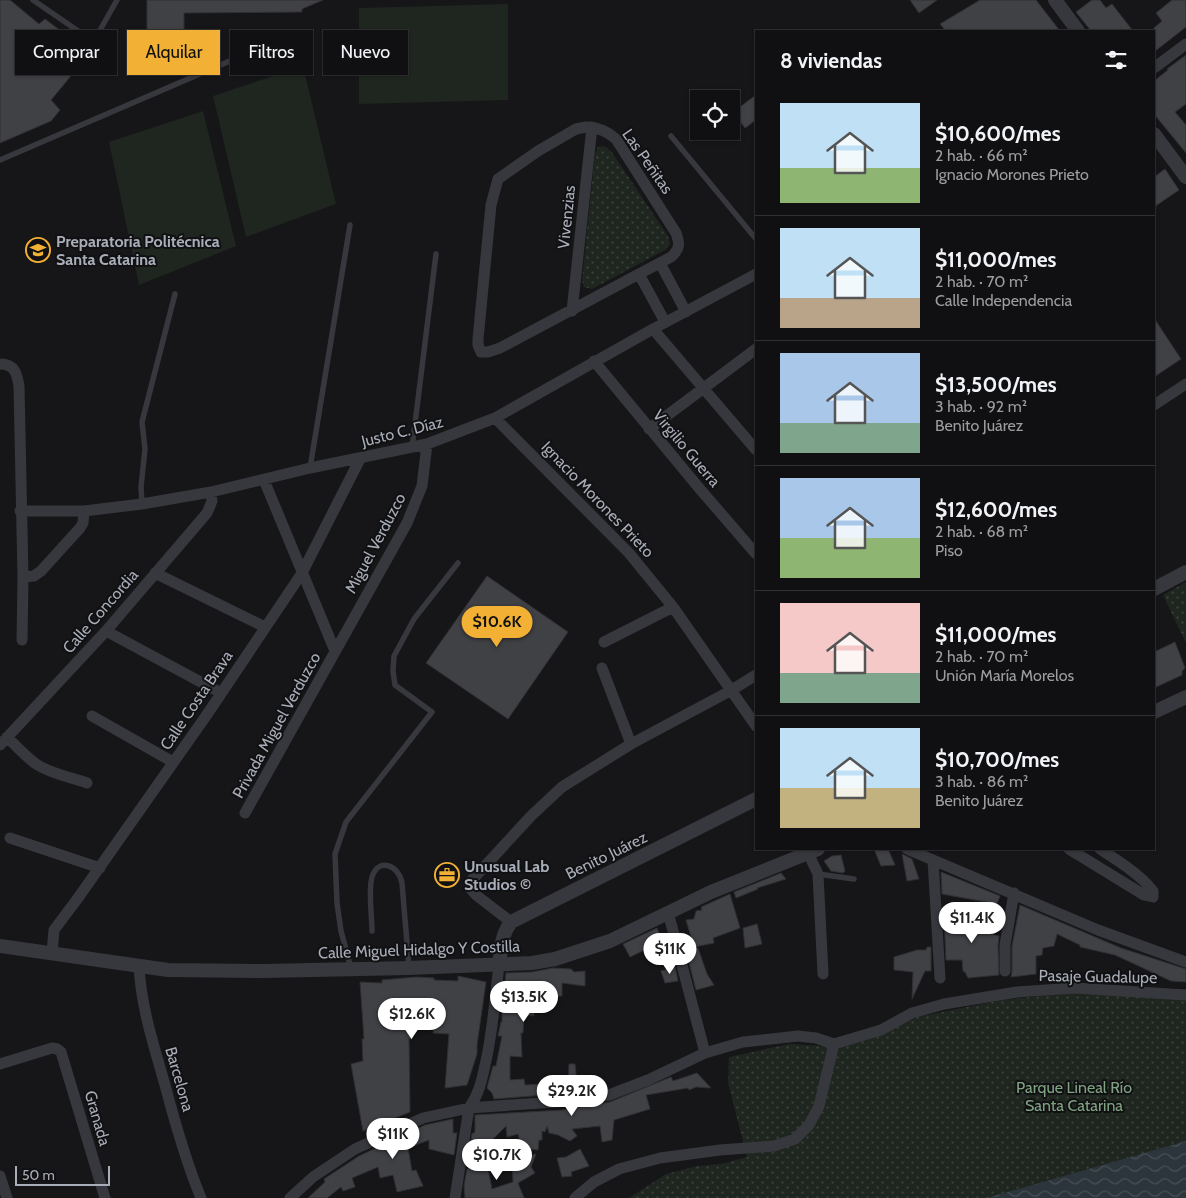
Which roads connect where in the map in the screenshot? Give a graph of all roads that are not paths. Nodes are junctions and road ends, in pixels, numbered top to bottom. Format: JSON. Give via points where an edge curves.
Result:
{"nodes":[{"id":1,"x":33,"y":0,"type":"edge"},
{"id":2,"x":117,"y":0,"type":"edge"},
{"id":3,"x":1055,"y":0,"type":"edge"},
{"id":4,"x":1077,"y":30,"type":"edge"},
{"id":5,"x":1186,"y":44,"type":"edge"},
{"id":6,"x":230,"y":61,"type":"edge"},
{"id":7,"x":1155,"y":67,"type":"edge"},
{"id":8,"x":592,"y":127,"type":"junction"},
{"id":9,"x":1155,"y":135,"type":"edge"},
{"id":10,"x":671,"y":136,"type":"dead end"},
{"id":11,"x":0,"y":160,"type":"edge"},
{"id":12,"x":1186,"y":177,"type":"edge"},
{"id":13,"x":350,"y":224,"type":"dead end"},
{"id":14,"x":755,"y":238,"type":"edge"},
{"id":15,"x":436,"y":254,"type":"dead end"},
{"id":16,"x":660,"y":263,"type":"junction"},
{"id":17,"x":639,"y":274,"type":"junction"},
{"id":18,"x":755,"y":275,"type":"edge"},
{"id":19,"x":175,"y":294,"type":"dead end"},
{"id":20,"x":572,"y":311,"type":"junction"},
{"id":21,"x":686,"y":312,"type":"junction"},
{"id":22,"x":665,"y":322,"type":"junction"},
{"id":23,"x":653,"y":329,"type":"junction"},
{"id":24,"x":755,"y":350,"type":"edge"},
{"id":25,"x":594,"y":361,"type":"junction"},
{"id":26,"x":0,"y":364,"type":"edge"},
{"id":27,"x":1186,"y":384,"type":"edge"},
{"id":28,"x":704,"y":388,"type":"junction"},
{"id":29,"x":1155,"y":405,"type":"edge"},
{"id":30,"x":495,"y":418,"type":"junction"},
{"id":31,"x":650,"y":429,"type":"junction"},
{"id":32,"x":427,"y":444,"type":"junction"},
{"id":33,"x":412,"y":448,"type":"junction"},
{"id":34,"x":755,"y":449,"type":"edge"},
{"id":35,"x":360,"y":458,"type":"junction"},
{"id":36,"x":310,"y":468,"type":"junction"},
{"id":37,"x":264,"y":480,"type":"junction"},
{"id":38,"x":211,"y":492,"type":"junction"},
{"id":39,"x":142,"y":504,"type":"junction"},
{"id":40,"x":20,"y":511,"type":"junction"},
{"id":41,"x":84,"y":511,"type":"junction"},
{"id":42,"x":755,"y":553,"type":"edge"},
{"id":43,"x":458,"y":563,"type":"dead end"},
{"id":44,"x":1186,"y":572,"type":"edge"},
{"id":45,"x":155,"y":573,"type":"junction"},
{"id":46,"x":302,"y":573,"type":"junction"},
{"id":47,"x":23,"y":577,"type":"junction"},
{"id":48,"x":1155,"y":588,"type":"edge"},
{"id":49,"x":673,"y":607,"type":"junction"},
{"id":50,"x":265,"y":627,"type":"junction"},
{"id":51,"x":106,"y":631,"type":"junction"},
{"id":52,"x":22,"y":640,"type":"dead end"},
{"id":53,"x":604,"y":642,"type":"dead end"},
{"id":54,"x":335,"y":651,"type":"junction"},
{"id":55,"x":602,"y":668,"type":"dead end"},
{"id":56,"x":755,"y":676,"type":"edge"},
{"id":57,"x":730,"y":691,"type":"junction"},
{"id":58,"x":221,"y":693,"type":"junction"},
{"id":59,"x":1186,"y":697,"type":"edge"},
{"id":60,"x":1155,"y":712,"type":"edge"},
{"id":61,"x":92,"y":716,"type":"dead end"},
{"id":62,"x":755,"y":725,"type":"edge"},
{"id":63,"x":4,"y":741,"type":"edge"},
{"id":64,"x":631,"y":744,"type":"junction"},
{"id":65,"x":173,"y":762,"type":"junction"},
{"id":66,"x":87,"y":782,"type":"dead end"},
{"id":67,"x":755,"y":800,"type":"edge"},
{"id":68,"x":245,"y":813,"type":"dead end"},
{"id":69,"x":10,"y":838,"type":"dead end"},
{"id":70,"x":909,"y":850,"type":"edge"},
{"id":71,"x":1071,"y":850,"type":"edge"},
{"id":72,"x":1092,"y":850,"type":"edge"},
{"id":73,"x":1102,"y":850,"type":"edge"},
{"id":74,"x":813,"y":851,"type":"edge"},
{"id":75,"x":1086,"y":859,"type":"junction"},
{"id":76,"x":933,"y":860,"type":"junction"},
{"id":77,"x":100,"y":868,"type":"junction"},
{"id":78,"x":818,"y":874,"type":"junction"},
{"id":79,"x":854,"y":879,"type":"dead end"},
{"id":80,"x":1014,"y":893,"type":"junction"},
{"id":81,"x":668,"y":912,"type":"junction"},
{"id":82,"x":511,"y":922,"type":"junction"},
{"id":83,"x":372,"y":931,"type":"dead end"},
{"id":84,"x":0,"y":946,"type":"edge"},
{"id":85,"x":52,"y":953,"type":"junction"},
{"id":86,"x":1186,"y":962,"type":"edge"},
{"id":87,"x":499,"y":965,"type":"junction"},
{"id":88,"x":139,"y":966,"type":"junction"},
{"id":89,"x":351,"y":968,"type":"junction"},
{"id":90,"x":409,"y":968,"type":"junction"},
{"id":91,"x":1005,"y":971,"type":"dead end"},
{"id":92,"x":823,"y":974,"type":"dead end"},
{"id":93,"x":940,"y":978,"type":"dead end"},
{"id":94,"x":1186,"y":995,"type":"edge"},
{"id":95,"x":834,"y":1044,"type":"junction"},
{"id":96,"x":705,"y":1053,"type":"junction"},
{"id":97,"x":0,"y":1064,"type":"edge"},
{"id":98,"x":469,"y":1108,"type":"junction"},
{"id":99,"x":0,"y":1176,"type":"edge"},
{"id":100,"x":7,"y":1198,"type":"edge"},
{"id":101,"x":105,"y":1198,"type":"edge"},
{"id":102,"x":201,"y":1198,"type":"edge"},
{"id":103,"x":290,"y":1198,"type":"edge"},
{"id":104,"x":455,"y":1198,"type":"edge"},
{"id":105,"x":575,"y":1198,"type":"edge"}],
"edges":[{"from":1,"to":2,"type":"lane","via":[[84,35],[99,32]]},
{"from":3,"to":4,"type":"street"},
{"from":5,"to":7,"type":"street"},
{"from":6,"to":11,"type":"lane"},
{"from":8,"to":16,"type":"street","name":"Las Peñitas","via":[[609,133],[616,140],[676,232],[679,247]]},
{"from":8,"to":20,"type":"street","name":"Vivenzias"},
{"from":8,"to":20,"type":"street","name":"Las Peñitas","via":[[576,129],[498,179],[491,205],[479,349],[488,352],[500,348]]},
{"from":9,"to":12,"type":"street"},
{"from":10,"to":14,"type":"lane"},
{"from":13,"to":36,"type":"lane"},
{"from":15,"to":33,"type":"lane"},
{"from":16,"to":17,"type":"street","name":"Las Peñitas"},
{"from":16,"to":21,"type":"street"},
{"from":17,"to":20,"type":"street","name":"Las Peñitas"},
{"from":17,"to":22,"type":"street"},
{"from":18,"to":21,"type":"street","name":"Justo C. Díaz"},
{"from":19,"to":39,"type":"lane","via":[[142,422],[145,449],[140,488]]},
{"from":21,"to":22,"type":"street","name":"Justo C. Díaz"},
{"from":22,"to":23,"type":"street","name":"Justo C. Díaz"},
{"from":23,"to":25,"type":"street","name":"Justo C. Díaz"},
{"from":23,"to":28,"type":"street"},
{"from":24,"to":28,"type":"street"},
{"from":25,"to":30,"type":"street","name":"Justo C. Díaz"},
{"from":25,"to":31,"type":"street","name":"Virgilio Guerra"},
{"from":26,"to":40,"type":"street","via":[[16,371]]},
{"from":27,"to":29,"type":"street"},
{"from":28,"to":31,"type":"street"},
{"from":28,"to":34,"type":"street"},
{"from":30,"to":32,"type":"street","name":"Justo C. Díaz"},
{"from":30,"to":49,"type":"street","name":"Ignacio Morones Prieto","via":[[630,553]]},
{"from":31,"to":42,"type":"street","name":"Virgilio Guerra"},
{"from":32,"to":33,"type":"street","name":"Justo C. Díaz"},
{"from":32,"to":54,"type":"street","name":"Miguel Verduzco","via":[[422,486],[415,504]]},
{"from":33,"to":35,"type":"street","name":"Justo C. Díaz"},
{"from":35,"to":36,"type":"street","name":"Justo C. Díaz"},
{"from":35,"to":46,"type":"street","name":"Calle Costa Brava"},
{"from":36,"to":37,"type":"street","name":"Justo C. Díaz"},
{"from":37,"to":38,"type":"street","name":"Justo C. Díaz"},
{"from":37,"to":46,"type":"street"},
{"from":38,"to":39,"type":"street","name":"Justo C. Díaz"},
{"from":38,"to":45,"type":"street","name":"Calle Concordia","via":[[212,501],[207,513]]},
{"from":39,"to":41,"type":"street","name":"Justo C. Díaz"},
{"from":40,"to":41,"type":"street","name":"Justo C. Díaz"},
{"from":40,"to":47,"type":"street"},
{"from":41,"to":47,"type":"street","via":[[80,528],[41,571],[34,576]]},
{"from":43,"to":89,"type":"lane","via":[[414,619],[394,656],[395,685],[432,712],[346,822],[335,854],[337,903]]},
{"from":44,"to":48,"type":"street"},
{"from":45,"to":50,"type":"street"},
{"from":45,"to":51,"type":"street","name":"Calle Concordia"},
{"from":46,"to":50,"type":"street","name":"Calle Costa Brava"},
{"from":46,"to":54,"type":"street"},
{"from":47,"to":52,"type":"street"},
{"from":49,"to":53,"type":"street"},
{"from":49,"to":57,"type":"street","name":"Ignacio Morones Prieto"},
{"from":50,"to":58,"type":"street","name":"Calle Costa Brava"},
{"from":51,"to":58,"type":"street"},
{"from":51,"to":63,"type":"street","name":"Calle Concordia"},
{"from":54,"to":68,"type":"street","name":"Privada Miguel Verduzco"},
{"from":55,"to":64,"type":"street"},
{"from":56,"to":57,"type":"street"},
{"from":57,"to":62,"type":"street","name":"Ignacio Morones Prieto"},
{"from":57,"to":64,"type":"street"},
{"from":58,"to":65,"type":"street","name":"Calle Costa Brava"},
{"from":59,"to":60,"type":"street"},
{"from":61,"to":65,"type":"street"},
{"from":63,"to":66,"type":"street","via":[[49,771]]},
{"from":64,"to":82,"type":"street","via":[[562,787],[472,880],[469,887],[476,895]]},
{"from":65,"to":77,"type":"street","name":"Calle Costa Brava"},
{"from":67,"to":82,"type":"street","name":"Benito Juárez"},
{"from":69,"to":77,"type":"street"},
{"from":70,"to":76,"type":"street","name":"Pasaje Guadalupe"},
{"from":71,"to":75,"type":"street"},
{"from":72,"to":75,"type":"street"},
{"from":73,"to":75,"type":"street","via":[[1148,886],[1154,893],[1152,898]]},
{"from":74,"to":78,"type":"street"},
{"from":74,"to":81,"type":"street","name":"Calle Miguel Hidalgo Y Costilla"},
{"from":76,"to":80,"type":"street","name":"Pasaje Guadalupe"},
{"from":76,"to":93,"type":"street"},
{"from":77,"to":85,"type":"street","name":"Calle Costa Brava","via":[[54,930]]},
{"from":78,"to":79,"type":"lane"},
{"from":78,"to":92,"type":"street"},
{"from":80,"to":86,"type":"street","name":"Pasaje Guadalupe","via":[[1098,930]]},
{"from":80,"to":91,"type":"street","via":[[1005,945]]},
{"from":81,"to":87,"type":"street","name":"Calle Miguel Hidalgo Y Costilla","via":[[610,941],[572,954]]},
{"from":81,"to":96,"type":"street"},
{"from":82,"to":87,"type":"street","via":[[502,938]]},
{"from":83,"to":90,"type":"lane","via":[[371,878],[375,870],[388,865],[394,867],[401,877]]},
{"from":84,"to":85,"type":"street","name":"Calle Miguel Hidalgo Y Costilla"},
{"from":85,"to":88,"type":"street","name":"Calle Miguel Hidalgo Y Costilla"},
{"from":87,"to":90,"type":"street","name":"Calle Miguel Hidalgo Y Costilla"},
{"from":87,"to":98,"type":"street","via":[[481,1087]]},
{"from":88,"to":89,"type":"street","name":"Calle Miguel Hidalgo Y Costilla","via":[[216,971]]},
{"from":88,"to":102,"type":"street","name":"Barcelona","via":[[145,1016]]},
{"from":89,"to":90,"type":"street","name":"Calle Miguel Hidalgo Y Costilla"},
{"from":94,"to":95,"type":"street","name":"Pasaje Guadalupe","via":[[1075,988],[987,996],[912,1013],[881,1030]]},
{"from":95,"to":96,"type":"street","via":[[798,1036],[743,1042]]},
{"from":95,"to":105,"type":"street","via":[[819,1106],[809,1125],[795,1139],[774,1146],[660,1158],[627,1166],[594,1182]]},
{"from":96,"to":98,"type":"street","via":[[609,1095]]},
{"from":97,"to":101,"type":"street","name":"Granada","via":[[57,1049],[63,1057]]},
{"from":98,"to":103,"type":"street","via":[[423,1118],[355,1149],[313,1177]]},
{"from":98,"to":104,"type":"street"},
{"from":99,"to":100,"type":"street"}]}
